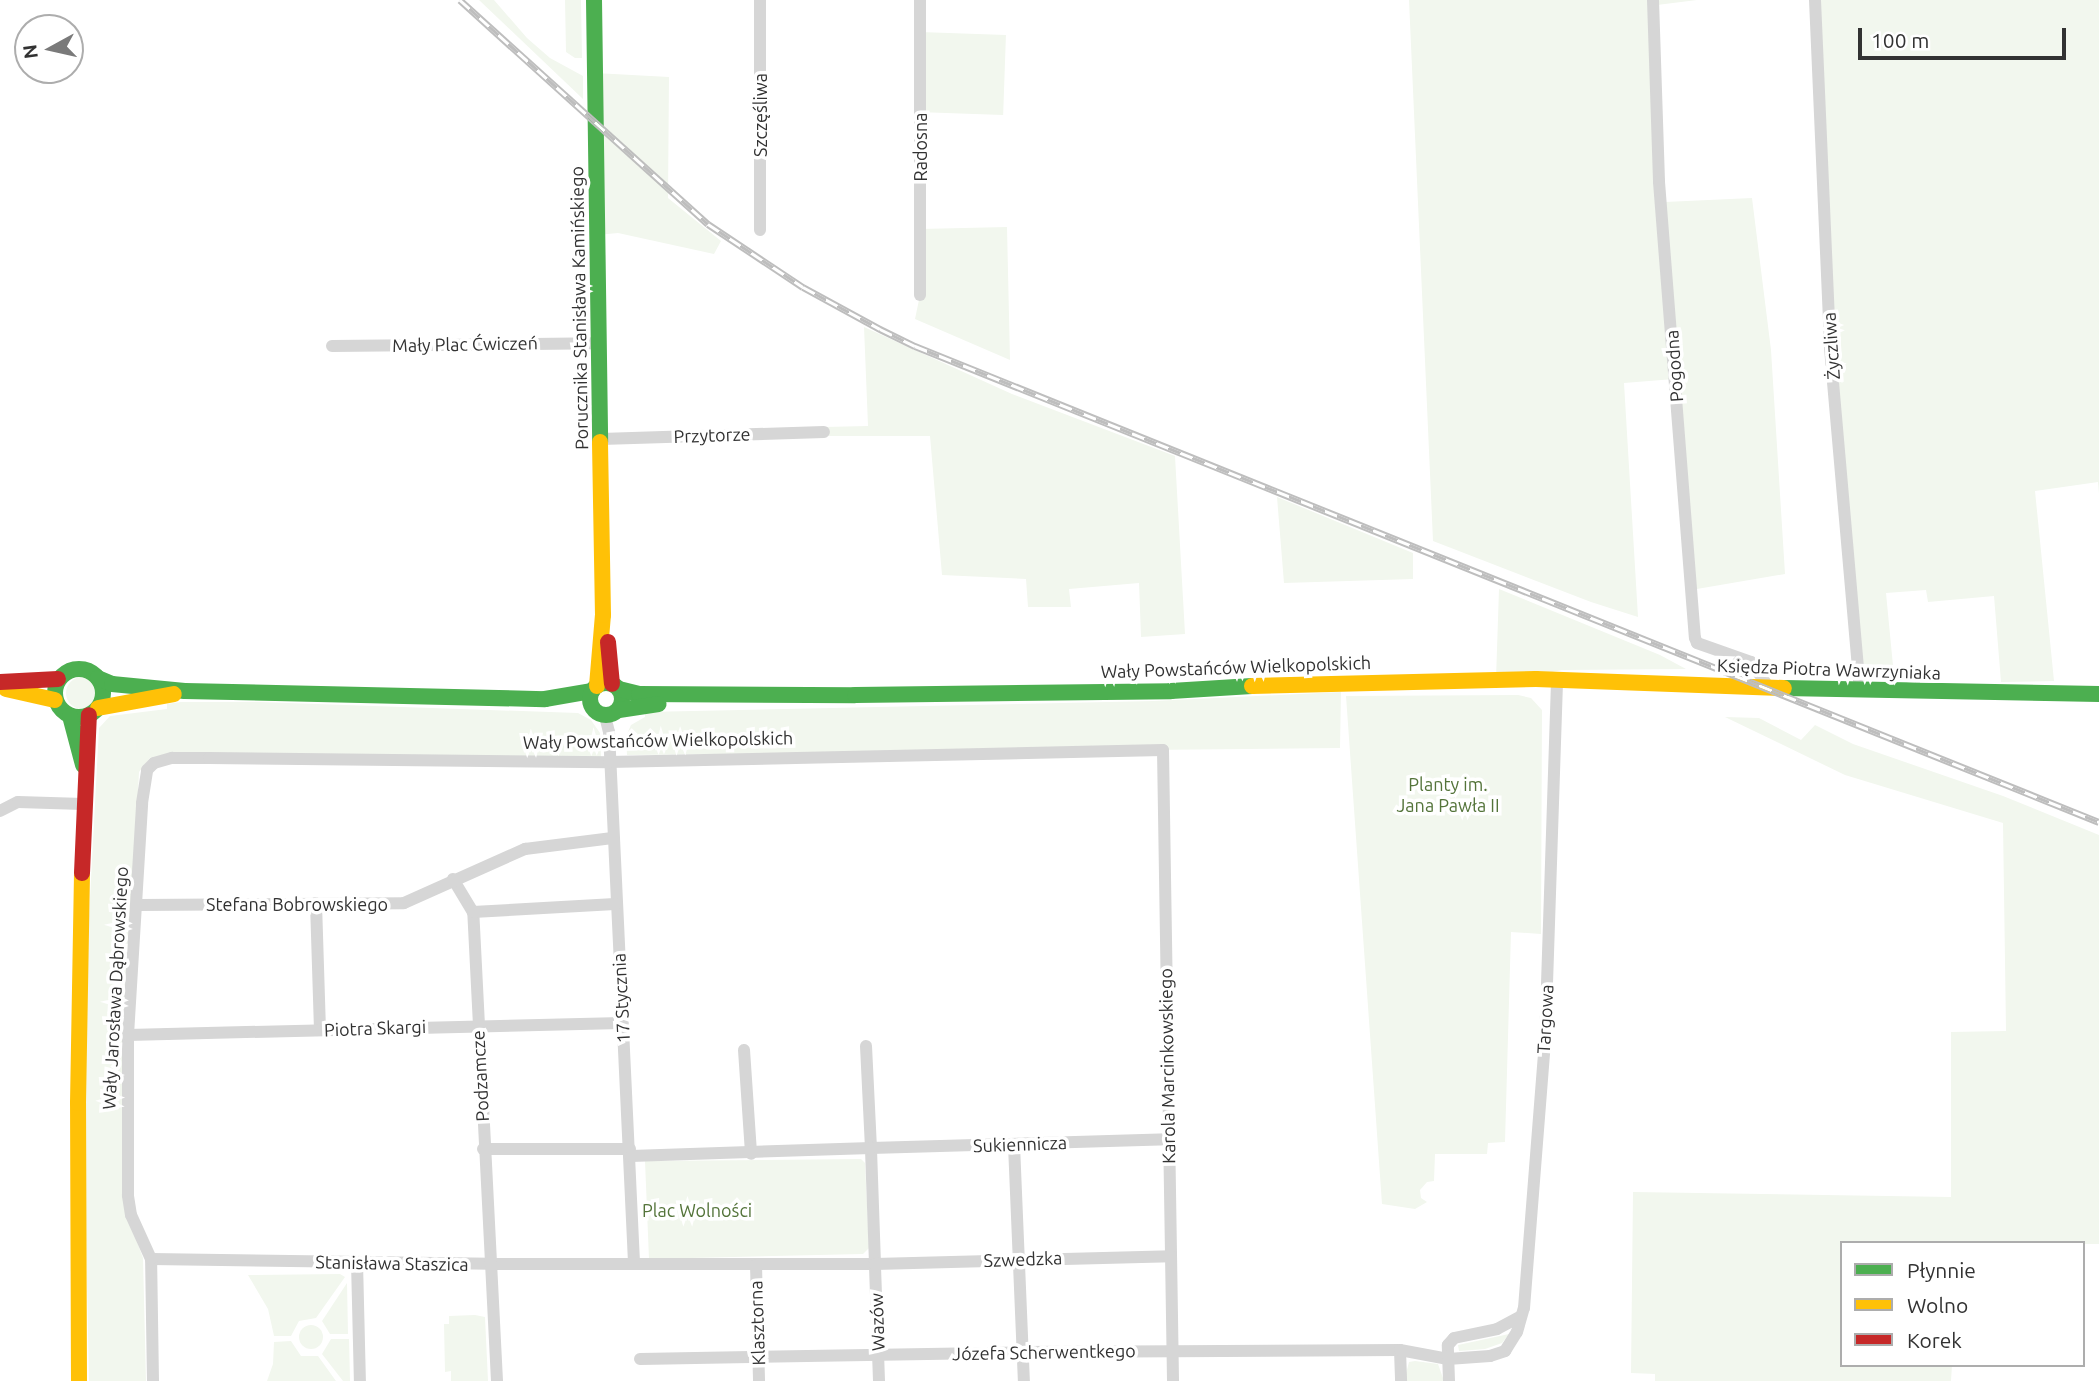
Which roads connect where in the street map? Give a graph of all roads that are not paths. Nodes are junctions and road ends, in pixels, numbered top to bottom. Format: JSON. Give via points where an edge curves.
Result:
{"nodes":[{"id":1,"x":594,"y":0,"type":"edge"},
{"id":2,"x":760,"y":0,"type":"edge"},
{"id":3,"x":920,"y":0,"type":"edge"},
{"id":4,"x":1653,"y":0,"type":"edge"},
{"id":5,"x":1815,"y":0,"type":"edge"},
{"id":6,"x":760,"y":230,"type":"dead end"},
{"id":7,"x":920,"y":295,"type":"dead end"},
{"id":8,"x":598,"y":343,"type":"junction"},
{"id":9,"x":332,"y":346,"type":"dead end"},
{"id":10,"x":824,"y":432,"type":"dead end"},
{"id":11,"x":601,"y":439,"type":"junction"},
{"id":12,"x":97,"y":678,"type":"junction"},
{"id":13,"x":58,"y":679,"type":"junction"},
{"id":14,"x":1557,"y":680,"type":"junction"},
{"id":15,"x":0,"y":682,"type":"edge"},
{"id":16,"x":0,"y":688,"type":"edge"},
{"id":17,"x":1769,"y":688,"type":"junction"},
{"id":18,"x":186,"y":691,"type":"junction"},
{"id":19,"x":1860,"y":691,"type":"junction"},
{"id":20,"x":2099,"y":694,"type":"edge"},
{"id":21,"x":917,"y":695,"type":"junction"},
{"id":22,"x":605,"y":698,"type":"junction"},
{"id":23,"x":55,"y":700,"type":"junction"},
{"id":24,"x":93,"y":712,"type":"junction"},
{"id":25,"x":70,"y":716,"type":"junction"},
{"id":26,"x":1163,"y":750,"type":"joint"},
{"id":27,"x":609,"y":762,"type":"junction"},
{"id":28,"x":154,"y":763,"type":"joint"},
{"id":29,"x":85,"y":769,"type":"junction"},
{"id":30,"x":83,"y":803,"type":"junction"},
{"id":31,"x":0,"y":811,"type":"edge"},
{"id":32,"x":612,"y":838,"type":"junction"},
{"id":33,"x":453,"y":879,"type":"junction"},
{"id":34,"x":316,"y":904,"type":"junction"},
{"id":35,"x":615,"y":904,"type":"junction"},
{"id":36,"x":138,"y":905,"type":"junction"},
{"id":37,"x":473,"y":912,"type":"junction"},
{"id":38,"x":622,"y":1023,"type":"junction"},
{"id":39,"x":478,"y":1026,"type":"junction"},
{"id":40,"x":320,"y":1030,"type":"junction"},
{"id":41,"x":128,"y":1035,"type":"junction"},
{"id":42,"x":866,"y":1046,"type":"dead end"},
{"id":43,"x":744,"y":1050,"type":"dead end"},
{"id":44,"x":1168,"y":1139,"type":"junction"},
{"id":45,"x":1014,"y":1145,"type":"junction"},
{"id":46,"x":871,"y":1148,"type":"junction"},
{"id":47,"x":483,"y":1149,"type":"junction"},
{"id":48,"x":630,"y":1152,"type":"junction"},
{"id":49,"x":751,"y":1154,"type":"junction"},
{"id":50,"x":1171,"y":1256,"type":"junction"},
{"id":51,"x":150,"y":1259,"type":"junction"},
{"id":52,"x":1019,"y":1259,"type":"junction"},
{"id":53,"x":356,"y":1262,"type":"junction"},
{"id":54,"x":634,"y":1263,"type":"junction"},
{"id":55,"x":490,"y":1264,"type":"junction"},
{"id":56,"x":875,"y":1264,"type":"junction"},
{"id":57,"x":755,"y":1265,"type":"junction"},
{"id":58,"x":1521,"y":1316,"type":"junction"},
{"id":59,"x":1173,"y":1350,"type":"junction"},
{"id":60,"x":1400,"y":1350,"type":"junction"},
{"id":61,"x":1023,"y":1352,"type":"junction"},
{"id":62,"x":878,"y":1354,"type":"junction"},
{"id":63,"x":758,"y":1356,"type":"junction"},
{"id":64,"x":640,"y":1359,"type":"dead end"},
{"id":65,"x":1448,"y":1359,"type":"junction"},
{"id":66,"x":79,"y":1381,"type":"edge"},
{"id":67,"x":153,"y":1381,"type":"edge"},
{"id":68,"x":360,"y":1381,"type":"edge"},
{"id":69,"x":496,"y":1381,"type":"edge"},
{"id":70,"x":759,"y":1381,"type":"edge"},
{"id":71,"x":879,"y":1381,"type":"edge"},
{"id":72,"x":1024,"y":1381,"type":"edge"},
{"id":73,"x":1173,"y":1381,"type":"edge"},
{"id":74,"x":1401,"y":1381,"type":"edge"},
{"id":75,"x":1449,"y":1381,"type":"edge"}],
"edges":[{"from":1,"to":8,"type":"main road","name":"Porucznika Stanisława Kamińskiego"},
{"from":2,"to":6,"type":"street","name":"Szczęśliwa"},
{"from":3,"to":7,"type":"street","name":"Radosna"},
{"from":4,"to":17,"type":"street","name":"Pogodna","via":[[1659,182],[1695,638],[1697,643],[1751,663]]},
{"from":5,"to":19,"type":"street","name":"Życzliwa","via":[[1830,348]]},
{"from":8,"to":9,"type":"street","name":"Mały Plac Ćwiczeń"},
{"from":8,"to":11,"type":"main road","name":"Porucznika Stanisława Kamińskiego"},
{"from":10,"to":11,"type":"street","name":"Przytorze"},
{"from":11,"to":22,"type":"main road","name":"Porucznika Stanisława Kamińskiego"},
{"from":12,"to":13,"type":"main road","via":[[76,669]]},
{"from":12,"to":18,"type":"main road","name":"Wały Powstańców Wielkopolskich","via":[[112,684]]},
{"from":12,"to":24,"type":"main road","via":[[103,695]]},
{"from":13,"to":15,"type":"main road"},
{"from":13,"to":23,"type":"main road"},
{"from":14,"to":17,"type":"main road","name":"Księdza Piotra Wawrzyniaka"},
{"from":14,"to":21,"type":"main road","name":"Wały Powstańców Wielkopolskich","via":[[1394,680],[1171,691]]},
{"from":14,"to":58,"type":"street","name":"Targowa","via":[[1545,1044]]},
{"from":16,"to":23,"type":"main road"},
{"from":17,"to":19,"type":"main road","name":"Księdza Piotra Wawrzyniaka"},
{"from":18,"to":22,"type":"main road","name":"Wały Powstańców Wielkopolskich"},
{"from":18,"to":24,"type":"main road","name":"Wały Powstańców Wielkopolskich"},
{"from":19,"to":20,"type":"main road","name":"Księdza Piotra Wawrzyniaka"},
{"from":21,"to":22,"type":"main road","name":"Wały Powstańców Wielkopolskich","via":[[639,694]]},
{"from":21,"to":22,"type":"main road","name":"Wały Powstańców Wielkopolskich","via":[[799,705],[653,704]]},
{"from":22,"to":27,"type":"street","name":"17 Stycznia"},
{"from":23,"to":25,"type":"main road"},
{"from":24,"to":25,"type":"main road"},
{"from":24,"to":29,"type":"main road","name":"Wały Jarosława Dąbrowskiego"},
{"from":25,"to":29,"type":"main road","name":"Wały Jarosława Dąbrowskiego"},
{"from":26,"to":27,"type":"street","name":"Wały Powstańców Wielkopolskich"},
{"from":26,"to":44,"type":"street","name":"Karola Marcinkowskiego"},
{"from":27,"to":28,"type":"street","name":"Wały Powstańców Wielkopolskich","via":[[172,758]]},
{"from":27,"to":32,"type":"street","name":"17 Stycznia"},
{"from":28,"to":36,"type":"street","name":"Wały Jarosława Dąbrowskiego","via":[[144,783]]},
{"from":29,"to":30,"type":"main road","name":"Wały Jarosława Dąbrowskiego"},
{"from":30,"to":31,"type":"street","via":[[18,802]]},
{"from":30,"to":66,"type":"main road","name":"Wały Jarosława Dąbrowskiego"},
{"from":32,"to":33,"type":"street","name":"Stefana Bobrowskiego","via":[[525,849]]},
{"from":32,"to":35,"type":"street","name":"17 Stycznia"},
{"from":33,"to":34,"type":"street","name":"Stefana Bobrowskiego","via":[[404,903]]},
{"from":33,"to":37,"type":"street"},
{"from":34,"to":36,"type":"street","name":"Stefana Bobrowskiego"},
{"from":34,"to":40,"type":"street"},
{"from":35,"to":37,"type":"street"},
{"from":35,"to":38,"type":"street","name":"17 Stycznia"},
{"from":36,"to":41,"type":"street","name":"Wały Jarosława Dąbrowskiego"},
{"from":37,"to":39,"type":"street","name":"Podzamcze"},
{"from":38,"to":39,"type":"street","name":"Piotra Skargi"},
{"from":38,"to":48,"type":"street","name":"17 Stycznia"},
{"from":39,"to":40,"type":"street","name":"Piotra Skargi"},
{"from":39,"to":47,"type":"street","name":"Podzamcze"},
{"from":40,"to":41,"type":"street","name":"Piotra Skargi"},
{"from":41,"to":51,"type":"street","name":"Wały Jarosława Dąbrowskiego","via":[[128,1195]]},
{"from":42,"to":46,"type":"street"},
{"from":43,"to":49,"type":"street"},
{"from":44,"to":45,"type":"street","name":"Sukiennicza"},
{"from":44,"to":50,"type":"street","name":"Karola Marcinkowskiego"},
{"from":45,"to":46,"type":"street","name":"Sukiennicza"},
{"from":45,"to":52,"type":"street"},
{"from":46,"to":49,"type":"street"},
{"from":46,"to":56,"type":"street"},
{"from":47,"to":48,"type":"street"},
{"from":47,"to":55,"type":"street","name":"Podzamcze"},
{"from":48,"to":49,"type":"street"},
{"from":48,"to":54,"type":"street","name":"17 Stycznia"},
{"from":50,"to":52,"type":"street","name":"Szwedzka"},
{"from":50,"to":59,"type":"street","name":"Karola Marcinkowskiego"},
{"from":51,"to":53,"type":"street","name":"Stanisława Staszica"},
{"from":51,"to":67,"type":"street","name":"Wały Jarosława Dąbrowskiego"},
{"from":52,"to":56,"type":"street","name":"Szwedzka"},
{"from":52,"to":61,"type":"street"},
{"from":53,"to":55,"type":"street","name":"Stanisława Staszica"},
{"from":53,"to":68,"type":"street"},
{"from":54,"to":55,"type":"street","name":"Stanisława Staszica"},
{"from":54,"to":57,"type":"street"},
{"from":55,"to":69,"type":"street","name":"Podzamcze"},
{"from":56,"to":57,"type":"street"},
{"from":56,"to":62,"type":"street","name":"Wazów"},
{"from":57,"to":63,"type":"street","name":"Klasztorna"},
{"from":58,"to":65,"type":"street","via":[[1497,1329],[1454,1338],[1448,1345]]},
{"from":58,"to":65,"type":"street","name":"Targowa","via":[[1505,1351]]},
{"from":59,"to":60,"type":"street","name":"Józefa Scherwentkego"},
{"from":59,"to":61,"type":"street","name":"Józefa Scherwentkego"},
{"from":59,"to":73,"type":"street","name":"Karola Marcinkowskiego"},
{"from":60,"to":65,"type":"street","name":"Józefa Scherwentkego"},
{"from":60,"to":74,"type":"street"},
{"from":61,"to":62,"type":"street","name":"Józefa Scherwentkego"},
{"from":61,"to":72,"type":"street"},
{"from":62,"to":63,"type":"street","name":"Józefa Scherwentkego"},
{"from":62,"to":71,"type":"street","name":"Wazów"},
{"from":63,"to":64,"type":"street","name":"Józefa Scherwentkego"},
{"from":63,"to":70,"type":"street","name":"Klasztorna"},
{"from":65,"to":75,"type":"street"}]}
